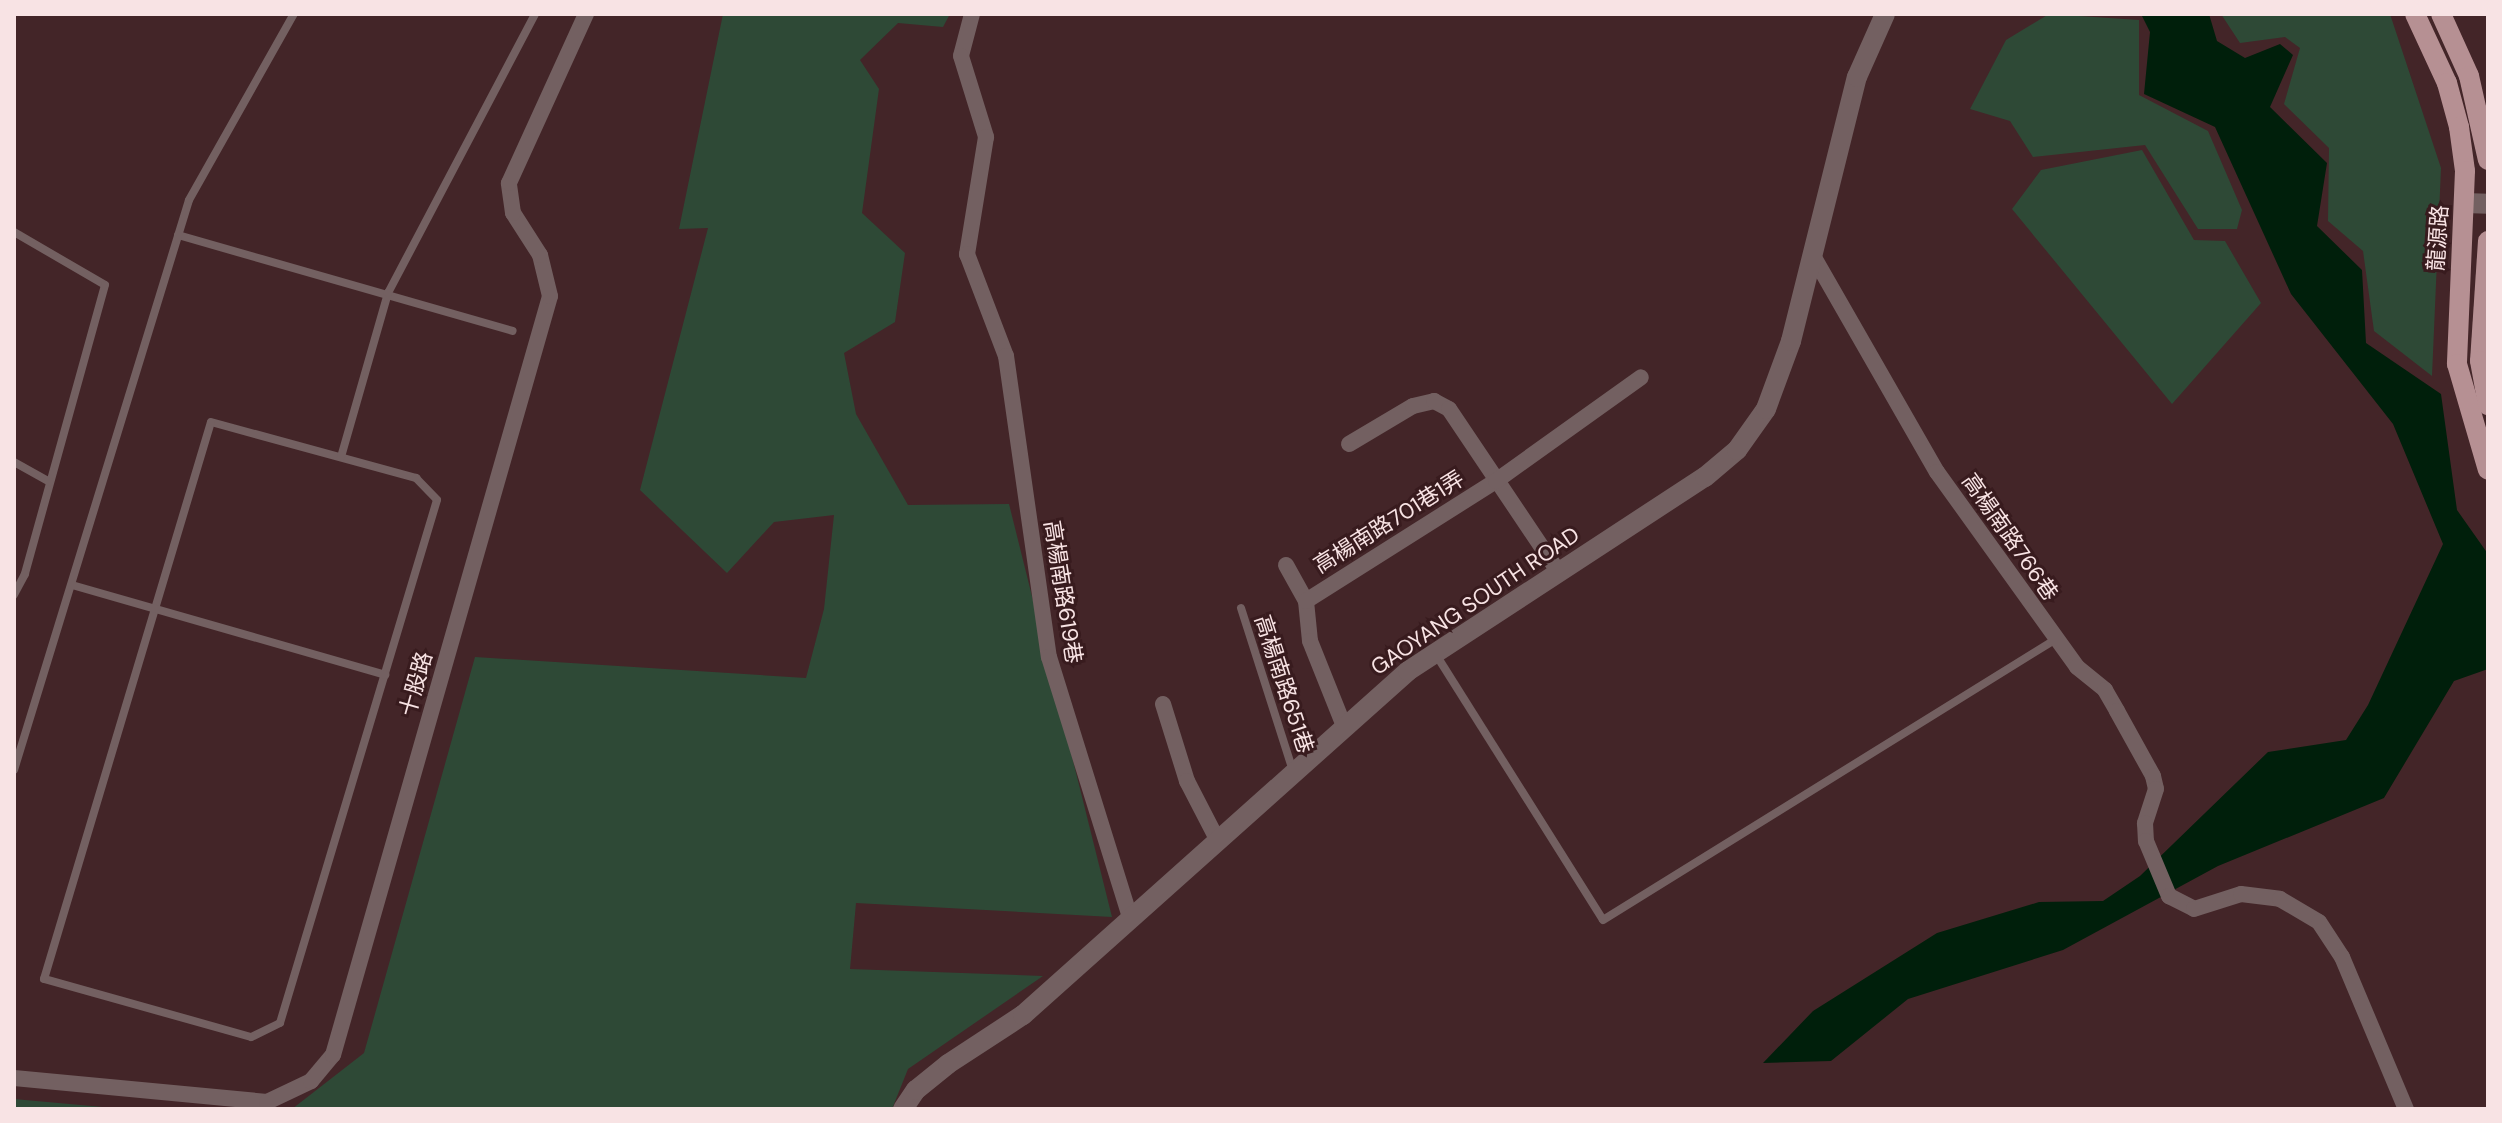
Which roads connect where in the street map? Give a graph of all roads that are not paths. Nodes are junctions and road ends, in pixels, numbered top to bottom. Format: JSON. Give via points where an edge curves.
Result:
{"nodes":[{"id":1,"x":294,"y":14,"type":"edge"},
{"id":2,"x":535,"y":14,"type":"edge"},
{"id":3,"x":586,"y":14,"type":"edge"},
{"id":4,"x":972,"y":14,"type":"edge"},
{"id":5,"x":1885,"y":14,"type":"edge"},
{"id":6,"x":2415,"y":14,"type":"edge"},
{"id":7,"x":2441,"y":14,"type":"edge"},
{"id":8,"x":2488,"y":160,"type":"edge"},
{"id":9,"x":2464,"y":203,"type":"junction"},
{"id":10,"x":2488,"y":204,"type":"edge"},
{"id":11,"x":14,"y":232,"type":"edge"},
{"id":12,"x":178,"y":235,"type":"junction"},
{"id":13,"x":2488,"y":241,"type":"edge"},
{"id":14,"x":1812,"y":254,"type":"junction"},
{"id":15,"x":388,"y":293,"type":"junction"},
{"id":16,"x":513,"y":331,"type":"dead end"},
{"id":17,"x":1641,"y":377,"type":"dead end"},
{"id":18,"x":2488,"y":405,"type":"edge"},
{"id":19,"x":1349,"y":444,"type":"dead end"},
{"id":20,"x":341,"y":457,"type":"junction"},
{"id":21,"x":14,"y":462,"type":"edge"},
{"id":22,"x":2488,"y":470,"type":"edge"},
{"id":23,"x":1496,"y":481,"type":"junction"},
{"id":24,"x":50,"y":482,"type":"junction"},
{"id":25,"x":1286,"y":565,"type":"dead end"},
{"id":26,"x":1558,"y":571,"type":"junction"},
{"id":27,"x":72,"y":585,"type":"junction"},
{"id":28,"x":14,"y":595,"type":"edge"},
{"id":29,"x":1306,"y":601,"type":"junction"},
{"id":30,"x":156,"y":608,"type":"junction"},
{"id":31,"x":1241,"y":608,"type":"dead end"},
{"id":32,"x":2056,"y":639,"type":"junction"},
{"id":33,"x":1435,"y":653,"type":"junction"},
{"id":34,"x":385,"y":675,"type":"junction"},
{"id":35,"x":1163,"y":704,"type":"dead end"},
{"id":36,"x":1344,"y":726,"type":"junction"},
{"id":37,"x":14,"y":770,"type":"edge"},
{"id":38,"x":1293,"y":771,"type":"junction"},
{"id":39,"x":1218,"y":841,"type":"junction"},
{"id":40,"x":1131,"y":920,"type":"junction"},
{"id":41,"x":14,"y":1078,"type":"edge"},
{"id":42,"x":903,"y":1109,"type":"edge"},
{"id":43,"x":2406,"y":1109,"type":"edge"}],
"edges":[{"from":1,"to":12,"type":"lane","via":[[189,200]]},
{"from":2,"to":15,"type":"lane"},
{"from":3,"to":41,"type":"street","name":"十股路","via":[[509,183],[513,213],[540,255],[550,296],[333,1055],[311,1081],[267,1102]]},
{"from":4,"to":40,"type":"street","name":"高楊南路619巷","via":[[961,56],[986,137],[967,254],[1006,356],[1049,657]]},
{"from":5,"to":14,"type":"street","name":"GAOYANG SOUTH ROAD","via":[[1857,77]]},
{"from":6,"to":9,"type":"main road","name":"龍源路","via":[[2447,83],[2459,127]]},
{"from":7,"to":8,"type":"main road","via":[[2469,76]]},
{"from":9,"to":10,"type":"street"},
{"from":9,"to":22,"type":"main road","name":"龍源路","via":[[2457,364]]},
{"from":11,"to":24,"type":"lane","via":[[105,285]]},
{"from":12,"to":15,"type":"lane"},
{"from":12,"to":27,"type":"lane"},
{"from":13,"to":18,"type":"main road","via":[[2480,361]]},
{"from":14,"to":26,"type":"street","name":"GAOYANG SOUTH ROAD","via":[[1791,341],[1766,409],[1737,450],[1705,477]]},
{"from":14,"to":32,"type":"street","name":"高楊南路766巷","via":[[1937,472]]},
{"from":15,"to":16,"type":"lane"},
{"from":15,"to":20,"type":"lane"},
{"from":17,"to":23,"type":"street","name":"高楊南路701巷1弄"},
{"from":19,"to":23,"type":"street","via":[[1413,406],[1434,401],[1449,409]]},
{"from":20,"to":30,"type":"lane","via":[[211,422]]},
{"from":20,"to":34,"type":"lane","via":[[416,478],[437,500]]},
{"from":21,"to":24,"type":"lane"},
{"from":23,"to":26,"type":"street"},
{"from":23,"to":29,"type":"street","name":"高楊南路701巷1弄"},
{"from":24,"to":28,"type":"lane"},
{"from":25,"to":29,"type":"street"},
{"from":26,"to":33,"type":"street","name":"GAOYANG SOUTH ROAD"},
{"from":27,"to":30,"type":"lane"},
{"from":27,"to":37,"type":"lane"},
{"from":29,"to":36,"type":"street","via":[[1310,641]]},
{"from":30,"to":34,"type":"lane"},
{"from":30,"to":34,"type":"lane","via":[[44,979],[251,1037],[280,1023]]},
{"from":31,"to":38,"type":"lane","name":"高楊南路651巷"},
{"from":32,"to":33,"type":"lane","via":[[1603,920]]},
{"from":32,"to":43,"type":"street","name":"高楊南路766巷","via":[[2077,667],[2105,690],[2153,776],[2156,789],[2145,823],[2146,841],[2169,896],[2194,909],[2241,894],[2280,899],[2319,922],[2342,957]]},
{"from":33,"to":36,"type":"street","name":"GAOYANG SOUTH ROAD"},
{"from":35,"to":39,"type":"street","via":[[1187,781]]},
{"from":36,"to":38,"type":"street","name":"GAOYANG SOUTH ROAD"},
{"from":38,"to":39,"type":"street","name":"GAOYANG SOUTH ROAD"},
{"from":39,"to":40,"type":"street","name":"GAOYANG SOUTH ROAD"},
{"from":40,"to":42,"type":"street","name":"GAOYANG SOUTH ROAD","via":[[1023,1015],[927,1081]]}]}
